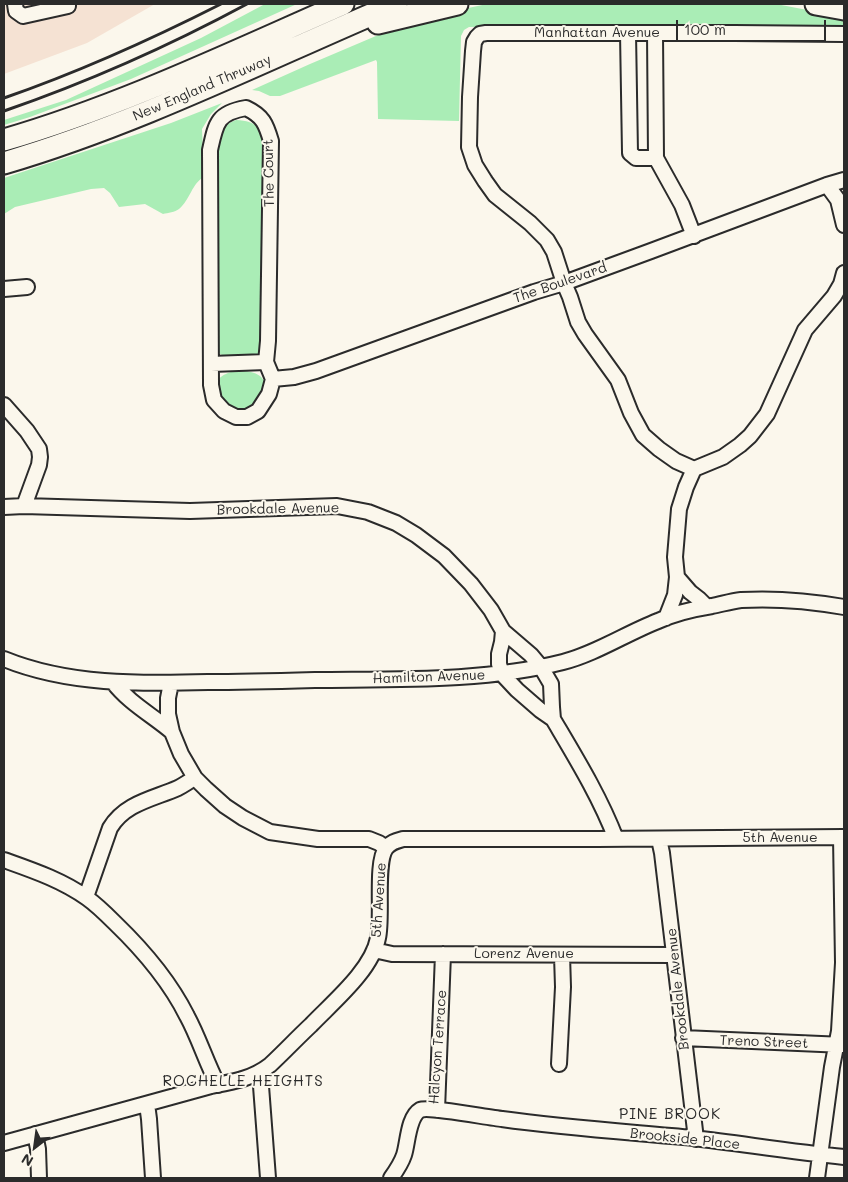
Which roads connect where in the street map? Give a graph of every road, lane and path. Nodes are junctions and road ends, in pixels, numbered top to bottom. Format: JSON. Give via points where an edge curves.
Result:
{"nodes":[{"id":1,"x":16,"y":4,"type":"edge"},
{"id":2,"x":334,"y":4,"type":"edge"},
{"id":3,"x":343,"y":4,"type":"edge"},
{"id":4,"x":396,"y":4,"type":"edge"},
{"id":5,"x":457,"y":4,"type":"edge"},
{"id":6,"x":816,"y":4,"type":"edge"},
{"id":7,"x":68,"y":6,"type":"dead end"},
{"id":8,"x":844,"y":9,"type":"edge"},
{"id":9,"x":314,"y":16,"type":"junction"},
{"id":10,"x":628,"y":33,"type":"junction"},
{"id":11,"x":655,"y":33,"type":"junction"},
{"id":12,"x":844,"y":34,"type":"edge"},
{"id":13,"x":312,"y":40,"type":"junction"},
{"id":14,"x":4,"y":140,"type":"edge"},
{"id":15,"x":656,"y":158,"type":"junction"},
{"id":16,"x":4,"y":163,"type":"edge"},
{"id":17,"x":844,"y":180,"type":"edge"},
{"id":18,"x":827,"y":185,"type":"junction"},
{"id":19,"x":844,"y":225,"type":"edge"},
{"id":20,"x":694,"y":236,"type":"junction"},
{"id":21,"x":844,"y":273,"type":"edge"},
{"id":22,"x":564,"y":283,"type":"junction"},
{"id":23,"x":27,"y":287,"type":"dead end"},
{"id":24,"x":4,"y":289,"type":"edge"},
{"id":25,"x":266,"y":362,"type":"junction"},
{"id":26,"x":211,"y":364,"type":"junction"},
{"id":27,"x":273,"y":379,"type":"junction"},
{"id":28,"x":4,"y":405,"type":"edge"},
{"id":29,"x":694,"y":469,"type":"junction"},
{"id":30,"x":24,"y":506,"type":"junction"},
{"id":31,"x":4,"y":507,"type":"edge"},
{"id":32,"x":678,"y":577,"type":"junction"},
{"id":33,"x":707,"y":607,"type":"junction"},
{"id":34,"x":844,"y":607,"type":"edge"},
{"id":35,"x":666,"y":618,"type":"junction"},
{"id":36,"x":503,"y":631,"type":"junction"},
{"id":37,"x":4,"y":659,"type":"edge"},
{"id":38,"x":541,"y":667,"type":"junction"},
{"id":39,"x":502,"y":674,"type":"junction"},
{"id":40,"x":113,"y":682,"type":"junction"},
{"id":41,"x":170,"y":683,"type":"junction"},
{"id":42,"x":553,"y":719,"type":"junction"},
{"id":43,"x":172,"y":732,"type":"junction"},
{"id":44,"x":195,"y":778,"type":"junction"},
{"id":45,"x":843,"y":838,"type":"edge"},
{"id":46,"x":616,"y":839,"type":"junction"},
{"id":47,"x":659,"y":839,"type":"junction"},
{"id":48,"x":386,"y":848,"type":"junction"},
{"id":49,"x":4,"y":860,"type":"edge"},
{"id":50,"x":86,"y":898,"type":"junction"},
{"id":51,"x":374,"y":950,"type":"junction"},
{"id":52,"x":443,"y":954,"type":"junction"},
{"id":53,"x":562,"y":955,"type":"junction"},
{"id":54,"x":674,"y":955,"type":"junction"},
{"id":55,"x":683,"y":1038,"type":"junction"},
{"id":56,"x":840,"y":1044,"type":"edge"},
{"id":57,"x":559,"y":1064,"type":"dead end"},
{"id":58,"x":260,"y":1073,"type":"junction"},
{"id":59,"x":218,"y":1085,"type":"junction"},
{"id":60,"x":147,"y":1104,"type":"junction"},
{"id":61,"x":437,"y":1110,"type":"junction"},
{"id":62,"x":35,"y":1134,"type":"junction"},
{"id":63,"x":696,"y":1138,"type":"junction"},
{"id":64,"x":4,"y":1143,"type":"edge"},
{"id":65,"x":820,"y":1155,"type":"junction"},
{"id":66,"x":844,"y":1158,"type":"edge"},
{"id":67,"x":39,"y":1178,"type":"edge"},
{"id":68,"x":153,"y":1178,"type":"edge"},
{"id":69,"x":268,"y":1178,"type":"edge"},
{"id":70,"x":391,"y":1178,"type":"edge"},
{"id":71,"x":817,"y":1178,"type":"edge"}],
"edges":[{"from":1,"to":7,"type":"street","via":[[16,11],[23,16]]},
{"from":2,"to":9,"type":"highway"},
{"from":3,"to":9,"type":"highway","name":"New England Thruway"},
{"from":4,"to":13,"type":"highway","name":"New England Thruway"},
{"from":5,"to":13,"type":"highway"},
{"from":6,"to":8,"type":"highway"},
{"from":9,"to":14,"type":"highway","name":"New England Thruway","via":[[147,90]]},
{"from":10,"to":11,"type":"street","name":"Manhattan Avenue"},
{"from":10,"to":15,"type":"street","via":[[630,153],[636,158]]},
{"from":10,"to":22,"type":"street","name":"Manhattan Avenue","via":[[486,33],[480,34],[474,42],[469,147],[475,165],[495,195],[547,240]]},
{"from":11,"to":12,"type":"street","name":"Manhattan Avenue"},
{"from":11,"to":15,"type":"street"},
{"from":13,"to":16,"type":"highway","name":"New England Thruway","via":[[145,113]]},
{"from":15,"to":20,"type":"street","via":[[682,205]]},
{"from":17,"to":18,"type":"street","name":"The Boulevard"},
{"from":18,"to":19,"type":"street","via":[[838,200]]},
{"from":18,"to":20,"type":"street","name":"The Boulevard"},
{"from":20,"to":22,"type":"street","name":"The Boulevard"},
{"from":21,"to":29,"type":"street","via":[[834,296],[805,330],[767,414],[754,432],[723,457]]},
{"from":22,"to":27,"type":"street","name":"The Boulevard","via":[[316,371]]},
{"from":22,"to":29,"type":"street","via":[[584,334],[618,380],[643,436],[676,462]]},
{"from":23,"to":24,"type":"street"},
{"from":25,"to":26,"type":"street"},
{"from":25,"to":26,"type":"street","name":"The Court","via":[[270,141],[260,117],[246,108],[233,110],[219,121],[210,150]]},
{"from":25,"to":27,"type":"street","name":"The Court"},
{"from":26,"to":27,"type":"street","name":"The Court","via":[[214,400],[224,411],[236,417],[247,417],[258,411],[269,394]]},
{"from":28,"to":30,"type":"street","via":[[39,449],[39,465]]},
{"from":29,"to":32,"type":"street","via":[[679,509],[675,557]]},
{"from":30,"to":31,"type":"street","name":"Brookdale Avenue"},
{"from":30,"to":36,"type":"street","name":"Brookdale Avenue","via":[[190,511],[337,506],[368,512],[396,523],[444,556],[492,610]]},
{"from":32,"to":33,"type":"street"},
{"from":32,"to":35,"type":"street"},
{"from":33,"to":34,"type":"street","name":"Hamilton Avenue","via":[[740,600],[792,600]]},
{"from":33,"to":35,"type":"street","name":"Hamilton Avenue"},
{"from":35,"to":38,"type":"street","name":"Hamilton Avenue","via":[[584,654]]},
{"from":36,"to":38,"type":"street","name":"Brookdale Avenue"},
{"from":36,"to":39,"type":"street","via":[[498,654]]},
{"from":37,"to":40,"type":"street","name":"Hamilton Avenue","via":[[45,672]]},
{"from":38,"to":39,"type":"street","name":"Hamilton Avenue"},
{"from":38,"to":42,"type":"street","name":"Brookdale Avenue","via":[[551,684]]},
{"from":39,"to":41,"type":"street","name":"Hamilton Avenue"},
{"from":39,"to":42,"type":"street","name":"Brookdale Avenue"},
{"from":40,"to":41,"type":"street","name":"Hamilton Avenue"},
{"from":40,"to":43,"type":"street","via":[[131,701]]},
{"from":41,"to":43,"type":"street","via":[[168,714]]},
{"from":42,"to":46,"type":"street","name":"Brookdale Avenue","via":[[593,786]]},
{"from":43,"to":44,"type":"street"},
{"from":44,"to":48,"type":"street","via":[[225,806],[270,832],[318,839],[369,839]]},
{"from":44,"to":50,"type":"street","via":[[144,800],[115,820]]},
{"from":45,"to":47,"type":"street","name":"5th Avenue"},
{"from":45,"to":56,"type":"street"},
{"from":46,"to":47,"type":"street","name":"5th Avenue"},
{"from":46,"to":48,"type":"street","name":"5th Avenue","via":[[403,839],[393,841]]},
{"from":47,"to":54,"type":"street","name":"Brookdale Avenue"},
{"from":48,"to":51,"type":"street","name":"5th Avenue","via":[[380,871],[378,938]]},
{"from":49,"to":50,"type":"street","via":[[41,873]]},
{"from":50,"to":59,"type":"street","via":[[127,934],[167,981],[186,1014]]},
{"from":51,"to":52,"type":"street","name":"Lorenz Avenue","via":[[392,954]]},
{"from":51,"to":58,"type":"street","name":"5th Avenue","via":[[363,970],[344,991]]},
{"from":52,"to":53,"type":"street","name":"Lorenz Avenue"},
{"from":52,"to":61,"type":"street","name":"Halcyon Terrace"},
{"from":53,"to":54,"type":"street","name":"Lorenz Avenue"},
{"from":53,"to":57,"type":"street"},
{"from":54,"to":55,"type":"street","name":"Brookdale Avenue"},
{"from":55,"to":56,"type":"street","name":"Treno Street"},
{"from":55,"to":63,"type":"street","name":"Brookdale Avenue"},
{"from":56,"to":65,"type":"street","via":[[832,1067]]},
{"from":58,"to":59,"type":"street","name":"5th Avenue"},
{"from":58,"to":69,"type":"street"},
{"from":59,"to":60,"type":"street","name":"5th Avenue"},
{"from":60,"to":62,"type":"street","name":"5th Avenue"},
{"from":60,"to":68,"type":"street"},
{"from":61,"to":63,"type":"street","name":"Brookside Place","via":[[548,1125]]},
{"from":61,"to":70,"type":"street","name":"Halcyon Terrace","via":[[419,1110],[415,1114],[405,1154]]},
{"from":62,"to":64,"type":"street","name":"5th Avenue"},
{"from":62,"to":67,"type":"street"},
{"from":63,"to":65,"type":"street","name":"Brookside Place"},
{"from":65,"to":66,"type":"street","name":"Brookside Place"},
{"from":65,"to":71,"type":"street"}]}
